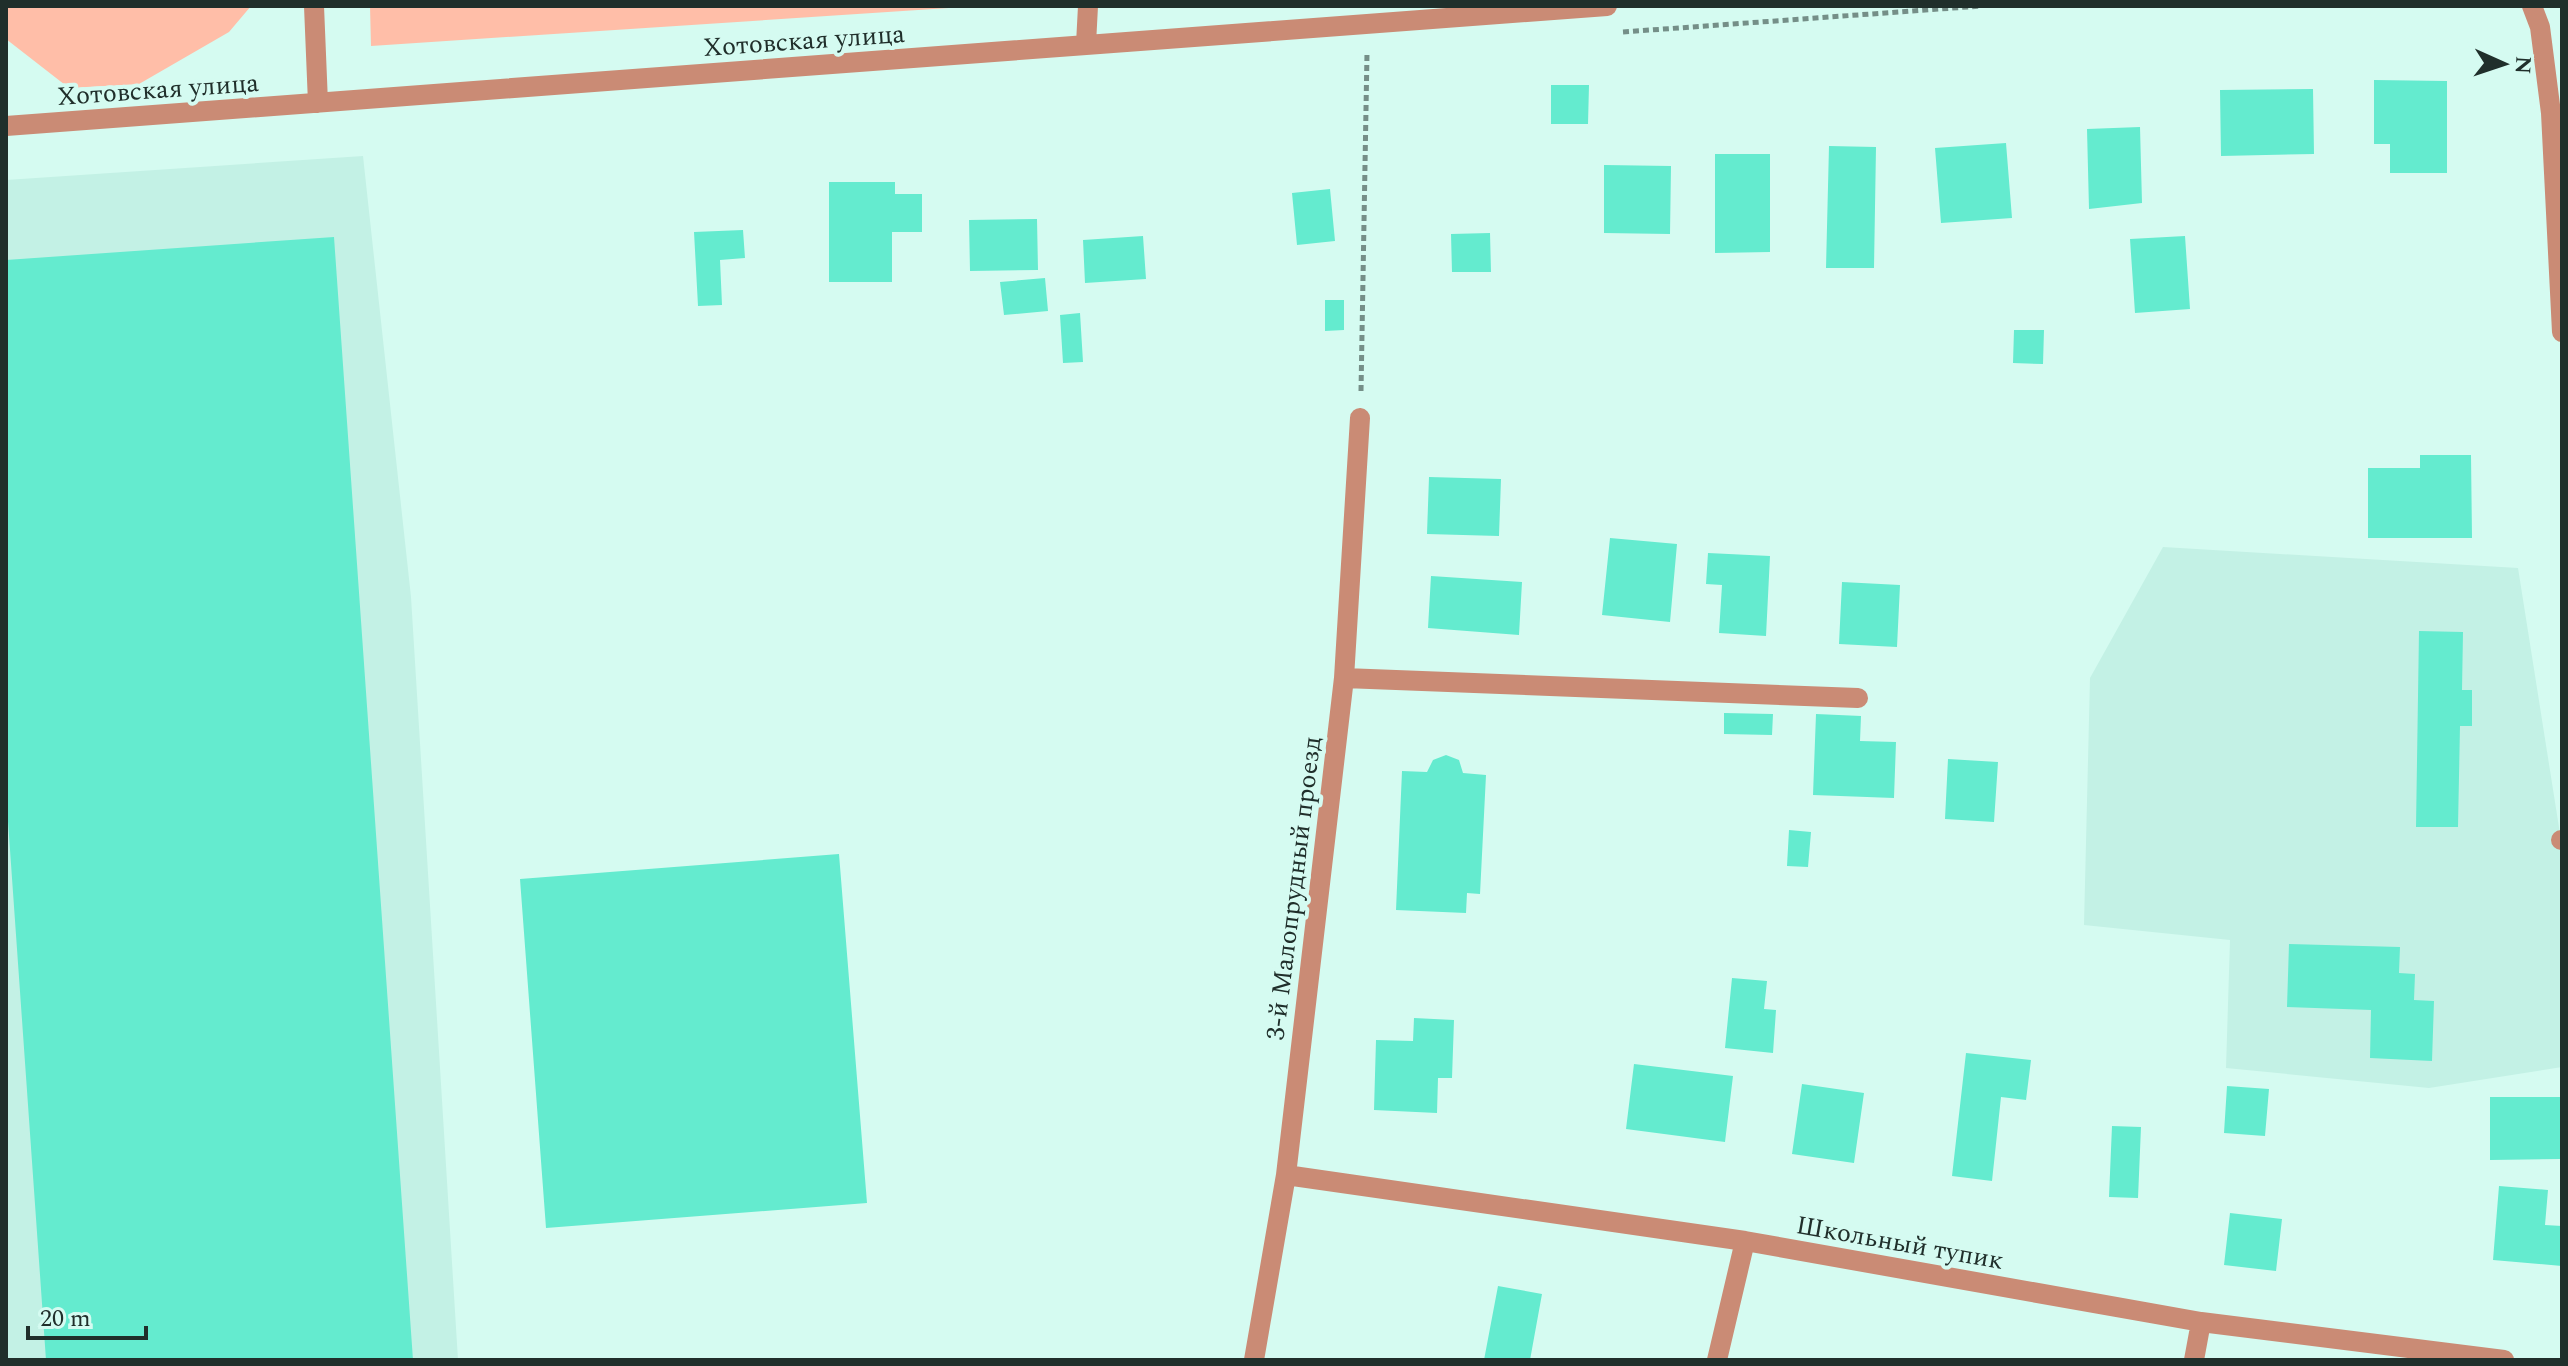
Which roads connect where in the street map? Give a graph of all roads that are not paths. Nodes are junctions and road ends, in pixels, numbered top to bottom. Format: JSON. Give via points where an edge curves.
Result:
{"nodes":[{"id":1,"x":314,"y":6,"type":"edge"},
{"id":2,"x":1088,"y":6,"type":"edge"},
{"id":3,"x":1607,"y":6,"type":"edge"},
{"id":4,"x":2532,"y":6,"type":"edge"},
{"id":5,"x":1086,"y":44,"type":"junction"},
{"id":6,"x":318,"y":103,"type":"junction"},
{"id":7,"x":6,"y":126,"type":"edge"},
{"id":8,"x":2562,"y":332,"type":"edge"},
{"id":9,"x":1360,"y":418,"type":"road end"},
{"id":10,"x":1344,"y":678,"type":"junction"},
{"id":11,"x":1858,"y":698,"type":"dead end"},
{"id":12,"x":1286,"y":1175,"type":"junction"},
{"id":13,"x":1745,"y":1241,"type":"junction"},
{"id":14,"x":2201,"y":1322,"type":"junction"},
{"id":15,"x":1254,"y":1360,"type":"edge"},
{"id":16,"x":1717,"y":1360,"type":"edge"},
{"id":17,"x":2194,"y":1360,"type":"edge"},
{"id":18,"x":2504,"y":1360,"type":"edge"}],
"edges":[{"from":1,"to":6,"type":"street"},
{"from":2,"to":5,"type":"street"},
{"from":3,"to":5,"type":"street","name":"Хотовская улица"},
{"from":4,"to":8,"type":"street","via":[[2540,27],[2551,113]]},
{"from":5,"to":6,"type":"street","name":"Хотовская улица"},
{"from":6,"to":7,"type":"street","name":"Хотовская улица"},
{"from":9,"to":10,"type":"street","name":"3-й Малопрудный проезд"},
{"from":10,"to":11,"type":"street"},
{"from":10,"to":12,"type":"street","name":"3-й Малопрудный проезд"},
{"from":12,"to":13,"type":"street","name":"Школьный тупик"},
{"from":12,"to":15,"type":"street","name":"3-й Малопрудный проезд"},
{"from":13,"to":14,"type":"street","name":"Школьный тупик"},
{"from":13,"to":16,"type":"street"},
{"from":14,"to":17,"type":"street"},
{"from":14,"to":18,"type":"street","name":"Школьный тупик"}]}
